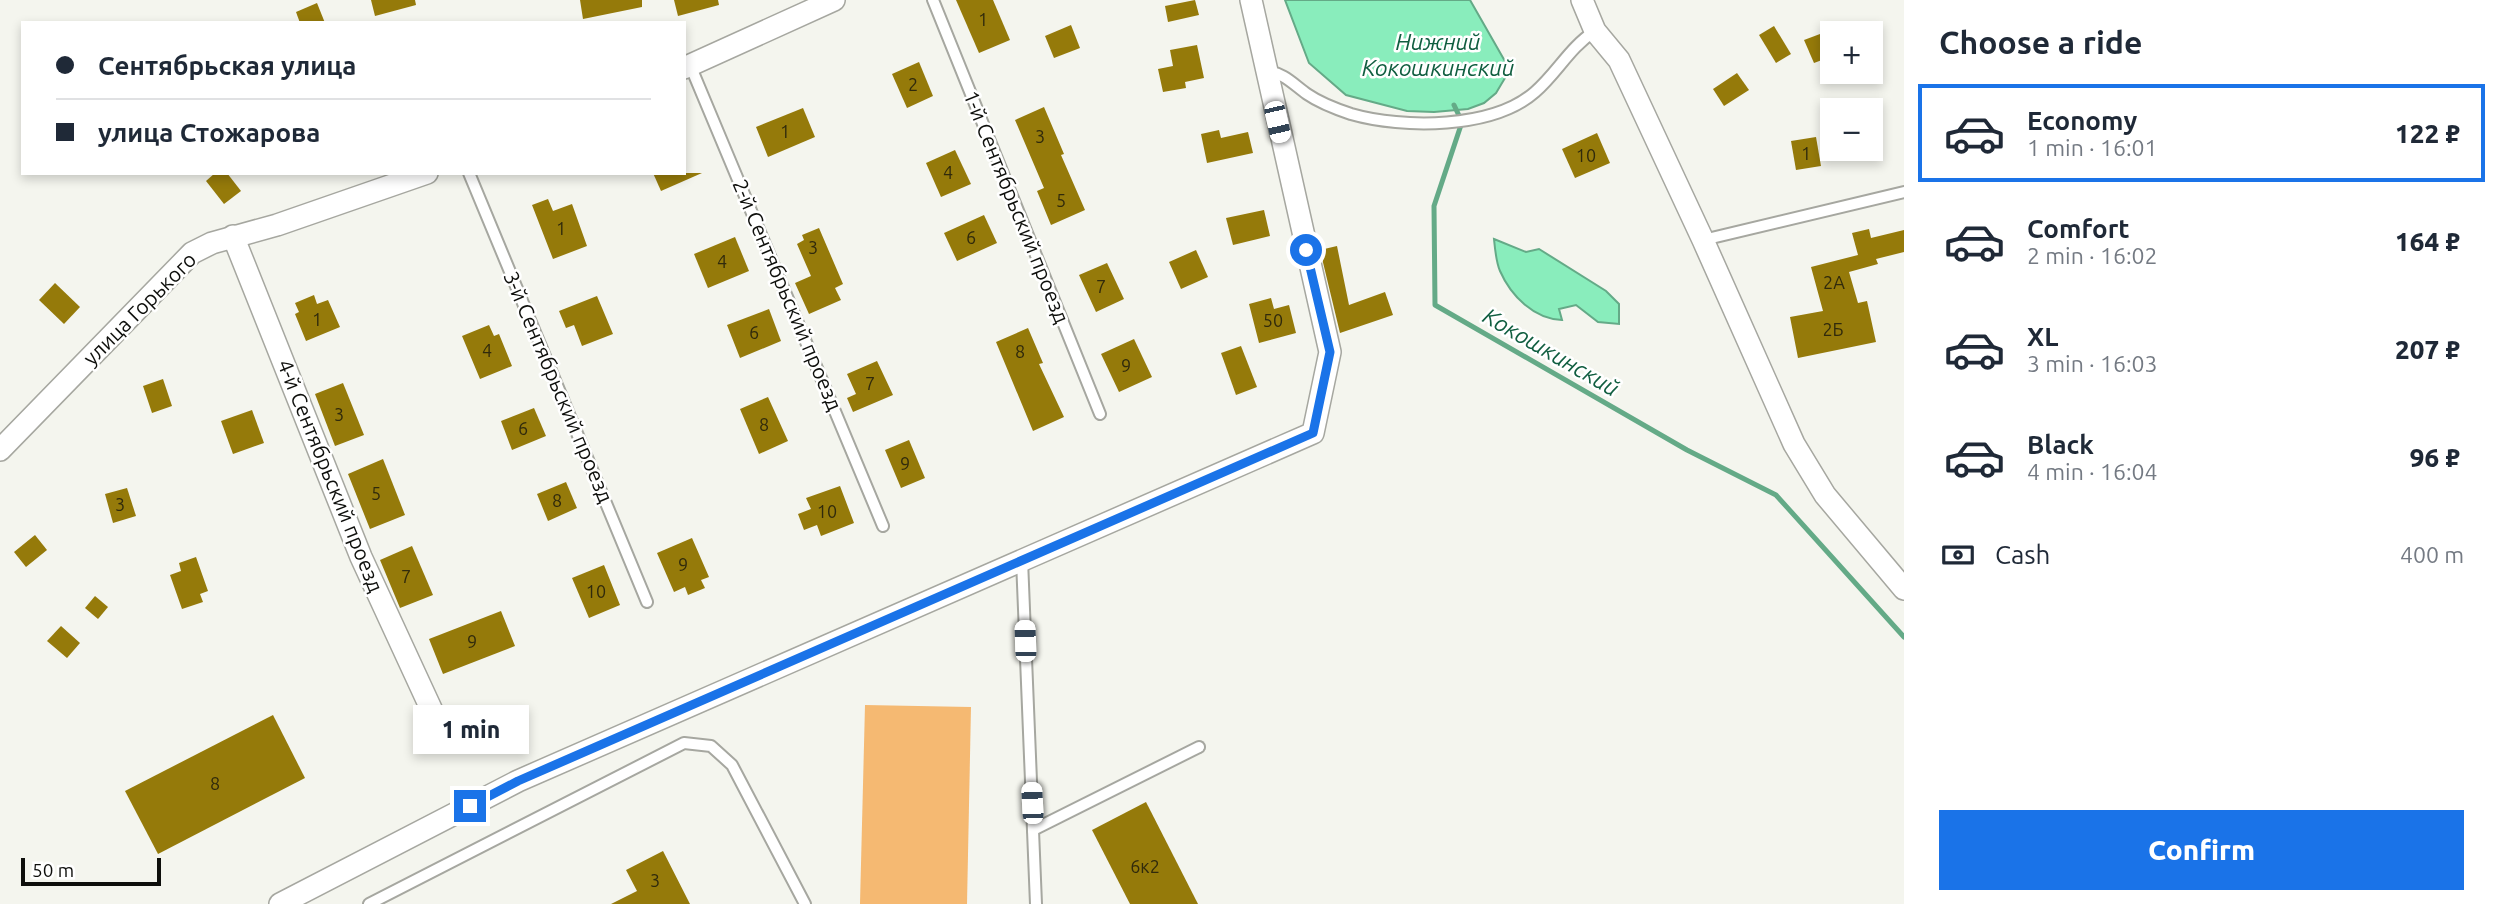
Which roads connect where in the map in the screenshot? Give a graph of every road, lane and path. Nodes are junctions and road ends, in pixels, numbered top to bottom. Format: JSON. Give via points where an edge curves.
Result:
{"nodes":[{"id":1,"x":834,"y":0,"type":"edge"},
{"id":2,"x":933,"y":0,"type":"edge"},
{"id":3,"x":1251,"y":0,"type":"edge"},
{"id":4,"x":1582,"y":0,"type":"edge"},
{"id":5,"x":1595,"y":31,"type":"junction"},
{"id":6,"x":687,"y":66,"type":"edge"},
{"id":7,"x":1266,"y":71,"type":"junction"},
{"id":8,"x":421,"y":175,"type":"edge"},
{"id":9,"x":470,"y":175,"type":"edge"},
{"id":10,"x":1904,"y":192,"type":"edge"},
{"id":11,"x":233,"y":236,"type":"junction"},
{"id":12,"x":1703,"y":240,"type":"junction"},
{"id":13,"x":1100,"y":414,"type":"dead end"},
{"id":14,"x":0,"y":450,"type":"edge"},
{"id":15,"x":883,"y":526,"type":"dead end"},
{"id":16,"x":1022,"y":561,"type":"junction"},
{"id":17,"x":1904,"y":589,"type":"edge"},
{"id":18,"x":647,"y":602,"type":"dead end"},
{"id":19,"x":433,"y":713,"type":"dead end"},
{"id":20,"x":1199,"y":747,"type":"dead end"},
{"id":21,"x":1033,"y":830,"type":"junction"},
{"id":22,"x":280,"y":904,"type":"edge"},
{"id":23,"x":369,"y":904,"type":"edge"},
{"id":24,"x":805,"y":904,"type":"edge"},
{"id":25,"x":1036,"y":904,"type":"edge"}],
"edges":[{"from":1,"to":6,"type":"street"},
{"from":2,"to":13,"type":"lane","name":"1-й Сентябрьский проезд"},
{"from":3,"to":7,"type":"street"},
{"from":4,"to":5,"type":"street"},
{"from":5,"to":7,"type":"lane","via":[[1530,97],[1494,116],[1462,122],[1351,114],[1309,95],[1282,75]]},
{"from":5,"to":12,"type":"street","via":[[1619,60]]},
{"from":6,"to":15,"type":"lane","name":"2-й Сентябрьский проезд"},
{"from":7,"to":16,"type":"street","via":[[1330,352],[1313,433]]},
{"from":8,"to":11,"type":"street","name":"улица Горького","via":[[277,226]]},
{"from":9,"to":18,"type":"lane","name":"3-й Сентябрьский проезд"},
{"from":10,"to":12,"type":"lane"},
{"from":11,"to":14,"type":"street","name":"улица Горького","via":[[186,259]]},
{"from":11,"to":19,"type":"street","name":"4-й Сентябрьский проезд","via":[[361,557]]},
{"from":12,"to":17,"type":"street","via":[[1803,461],[1825,495]]},
{"from":16,"to":21,"type":"lane"},
{"from":16,"to":22,"type":"street","via":[[518,781]]},
{"from":20,"to":21,"type":"lane"},
{"from":21,"to":25,"type":"lane"},
{"from":23,"to":24,"type":"lane","via":[[684,743],[711,747],[733,765]]}]}
